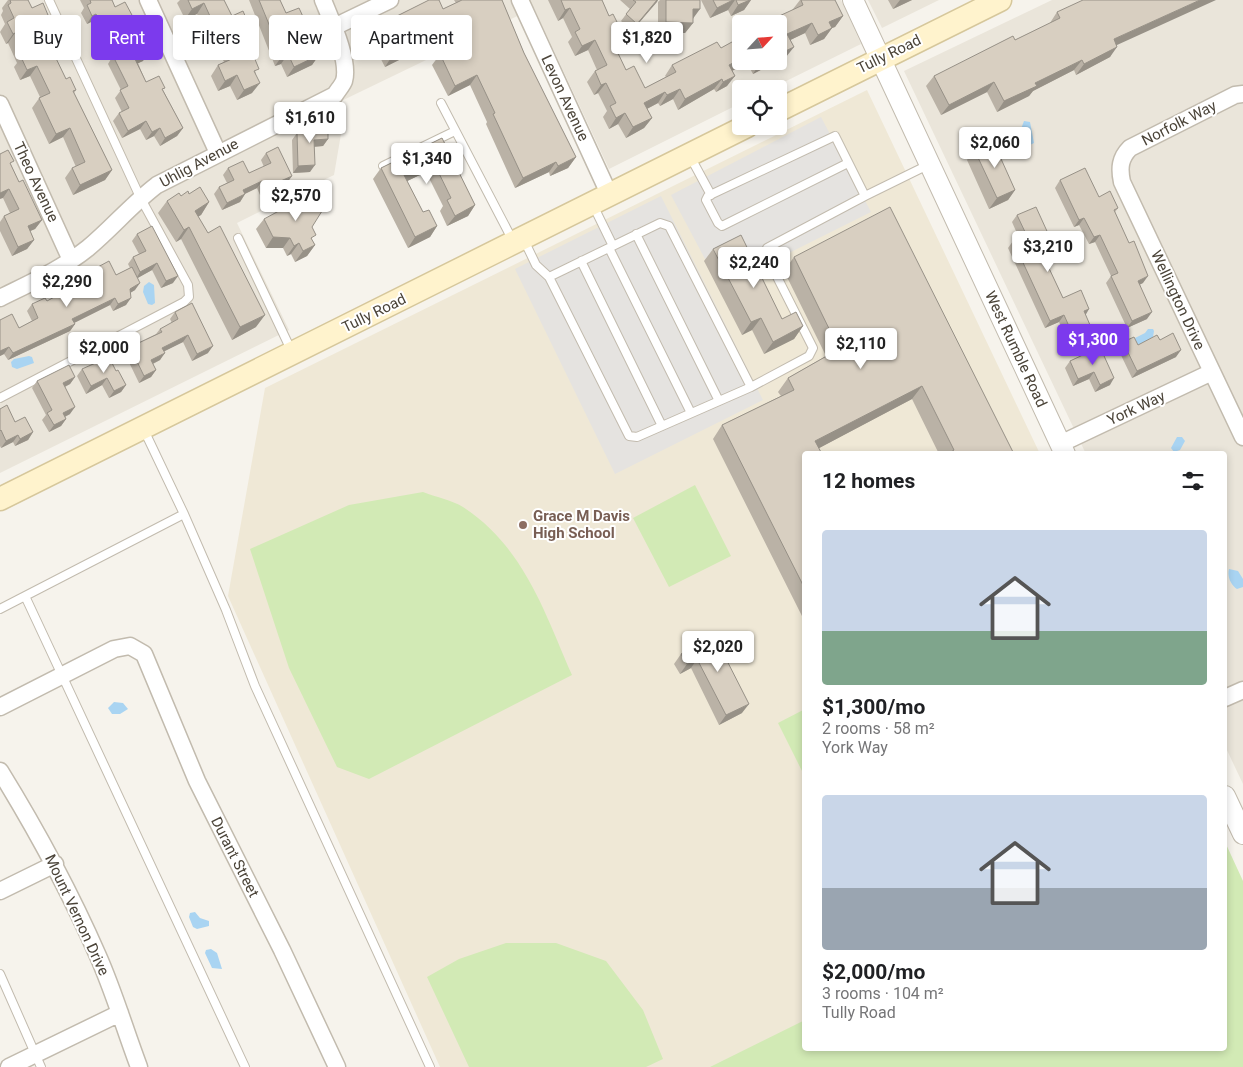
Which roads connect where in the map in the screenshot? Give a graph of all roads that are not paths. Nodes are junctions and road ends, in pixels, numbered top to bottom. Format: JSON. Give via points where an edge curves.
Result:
{"nodes":[{"id":1,"x":49,"y":0,"type":"edge"},
{"id":2,"x":148,"y":0,"type":"edge"},
{"id":3,"x":323,"y":0,"type":"edge"},
{"id":4,"x":390,"y":0,"type":"edge"},
{"id":5,"x":520,"y":0,"type":"edge"},
{"id":6,"x":853,"y":0,"type":"edge"},
{"id":7,"x":1000,"y":0,"type":"edge"},
{"id":8,"x":329,"y":15,"type":"edge"},
{"id":9,"x":341,"y":24,"type":"edge"},
{"id":10,"x":341,"y":54,"type":"edge"},
{"id":11,"x":879,"y":59,"type":"junction"},
{"id":12,"x":1243,"y":94,"type":"edge"},
{"id":13,"x":441,"y":103,"type":"dead end"},
{"id":14,"x":0,"y":104,"type":"edge"},
{"id":15,"x":787,"y":106,"type":"edge"},
{"id":16,"x":455,"y":131,"type":"junction"},
{"id":17,"x":732,"y":134,"type":"edge"},
{"id":18,"x":218,"y":153,"type":"junction"},
{"id":19,"x":690,"y":156,"type":"junction"},
{"id":20,"x":1121,"y":161,"type":"joint"},
{"id":21,"x":848,"y":163,"type":"junction"},
{"id":22,"x":930,"y":164,"type":"junction"},
{"id":23,"x":383,"y":166,"type":"edge"},
{"id":24,"x":711,"y":195,"type":"junction"},
{"id":25,"x":865,"y":196,"type":"junction"},
{"id":26,"x":140,"y":197,"type":"junction"},
{"id":27,"x":601,"y":200,"type":"junction"},
{"id":28,"x":636,"y":234,"type":"junction"},
{"id":29,"x":238,"y":238,"type":"dead end"},
{"id":30,"x":519,"y":242,"type":"junction"},
{"id":31,"x":611,"y":247,"type":"junction"},
{"id":32,"x":71,"y":260,"type":"junction"},
{"id":33,"x":581,"y":262,"type":"junction"},
{"id":34,"x":549,"y":277,"type":"junction"},
{"id":35,"x":0,"y":296,"type":"edge"},
{"id":36,"x":292,"y":353,"type":"junction"},
{"id":37,"x":1212,"y":372,"type":"junction"},
{"id":38,"x":751,"y":387,"type":"junction"},
{"id":39,"x":0,"y":398,"type":"edge"},
{"id":40,"x":719,"y":401,"type":"junction"},
{"id":41,"x":691,"y":413,"type":"junction"},
{"id":42,"x":662,"y":426,"type":"junction"},
{"id":43,"x":143,"y":428,"type":"junction"},
{"id":44,"x":1243,"y":437,"type":"edge"},
{"id":45,"x":1063,"y":449,"type":"edge"},
{"id":46,"x":0,"y":499,"type":"edge"},
{"id":47,"x":184,"y":514,"type":"junction"},
{"id":48,"x":25,"y":596,"type":"junction"},
{"id":49,"x":0,"y":608,"type":"edge"},
{"id":50,"x":63,"y":675,"type":"junction"},
{"id":51,"x":1243,"y":690,"type":"edge"},
{"id":52,"x":1227,"y":697,"type":"edge"},
{"id":53,"x":0,"y":707,"type":"edge"},
{"id":54,"x":0,"y":772,"type":"edge"},
{"id":55,"x":1227,"y":800,"type":"edge"},
{"id":56,"x":1243,"y":834,"type":"edge"},
{"id":57,"x":55,"y":864,"type":"junction"},
{"id":58,"x":0,"y":891,"type":"edge"},
{"id":59,"x":0,"y":976,"type":"edge"},
{"id":60,"x":120,"y":1013,"type":"junction"},
{"id":61,"x":39,"y":1061,"type":"edge"},
{"id":62,"x":9,"y":1067,"type":"edge"},
{"id":63,"x":139,"y":1067,"type":"edge"},
{"id":64,"x":245,"y":1067,"type":"edge"},
{"id":65,"x":336,"y":1067,"type":"edge"},
{"id":66,"x":430,"y":1067,"type":"edge"}],
"edges":[{"from":1,"to":26,"type":"lane"},
{"from":2,"to":18,"type":"street"},
{"from":3,"to":8,"type":"street"},
{"from":4,"to":9,"type":"street"},
{"from":5,"to":27,"type":"street","name":"Levon Avenue"},
{"from":6,"to":11,"type":"street","name":"West Rumble Road"},
{"from":7,"to":11,"type":"main road","name":"Tully Road"},
{"from":10,"to":18,"type":"street","name":"Uhlig Avenue","via":[[344,81],[335,95]]},
{"from":11,"to":15,"type":"main road","name":"Tully Road"},
{"from":11,"to":22,"type":"street","name":"West Rumble Road"},
{"from":12,"to":20,"type":"street","name":"Norfolk Way","via":[[1235,95],[1130,148]]},
{"from":13,"to":16,"type":"lane"},
{"from":14,"to":32,"type":"street","name":"Theo Avenue"},
{"from":16,"to":23,"type":"lane"},
{"from":16,"to":30,"type":"lane"},
{"from":17,"to":19,"type":"main road","name":"Tully Road"},
{"from":18,"to":26,"type":"street","name":"Uhlig Avenue","via":[[176,173]]},
{"from":19,"to":24,"type":"lane"},
{"from":19,"to":27,"type":"main road","name":"Tully Road"},
{"from":20,"to":37,"type":"street","name":"Wellington Drive","via":[[1122,182]]},
{"from":21,"to":24,"type":"lane","via":[[835,136]]},
{"from":21,"to":24,"type":"lane","via":[[722,226],[706,200]]},
{"from":21,"to":25,"type":"lane"},
{"from":22,"to":25,"type":"lane"},
{"from":22,"to":45,"type":"street","name":"West Rumble Road"},
{"from":25,"to":38,"type":"lane","via":[[767,248],[766,255],[813,352]]},
{"from":26,"to":32,"type":"street","name":"Uhlig Avenue","via":[[88,248]]},
{"from":26,"to":39,"type":"lane","via":[[188,285],[189,297]]},
{"from":27,"to":30,"type":"main road","name":"Tully Road"},
{"from":27,"to":31,"type":"lane"},
{"from":28,"to":31,"type":"lane"},
{"from":28,"to":38,"type":"lane","via":[[660,223],[669,226]]},
{"from":28,"to":40,"type":"lane"},
{"from":29,"to":36,"type":"lane"},
{"from":30,"to":34,"type":"lane"},
{"from":30,"to":36,"type":"main road","name":"Tully Road"},
{"from":31,"to":33,"type":"lane"},
{"from":31,"to":41,"type":"lane"},
{"from":32,"to":35,"type":"street","name":"Uhlig Avenue"},
{"from":33,"to":34,"type":"lane"},
{"from":33,"to":42,"type":"lane"},
{"from":34,"to":42,"type":"lane","via":[[629,436],[637,437]]},
{"from":36,"to":43,"type":"main road","name":"Tully Road"},
{"from":37,"to":44,"type":"street","name":"Wellington Drive"},
{"from":37,"to":45,"type":"street","name":"York Way"},
{"from":38,"to":40,"type":"lane"},
{"from":40,"to":41,"type":"lane"},
{"from":41,"to":42,"type":"lane"},
{"from":43,"to":46,"type":"main road","name":"Tully Road"},
{"from":43,"to":47,"type":"lane"},
{"from":47,"to":48,"type":"lane"},
{"from":47,"to":66,"type":"lane","via":[[255,686]]},
{"from":48,"to":49,"type":"lane"},
{"from":48,"to":50,"type":"lane"},
{"from":50,"to":53,"type":"street"},
{"from":50,"to":64,"type":"lane"},
{"from":50,"to":65,"type":"street","name":"Durant Street","via":[[123,646],[144,654],[197,781],[282,950]]},
{"from":51,"to":52,"type":"street"},
{"from":54,"to":57,"type":"street","name":"Mount Vernon Drive"},
{"from":55,"to":56,"type":"street"},
{"from":57,"to":58,"type":"street"},
{"from":57,"to":60,"type":"street","name":"Mount Vernon Drive","via":[[99,958]]},
{"from":59,"to":61,"type":"lane"},
{"from":60,"to":61,"type":"street"},
{"from":60,"to":63,"type":"street","name":"Mount Vernon Drive"},
{"from":61,"to":62,"type":"street"}]}
